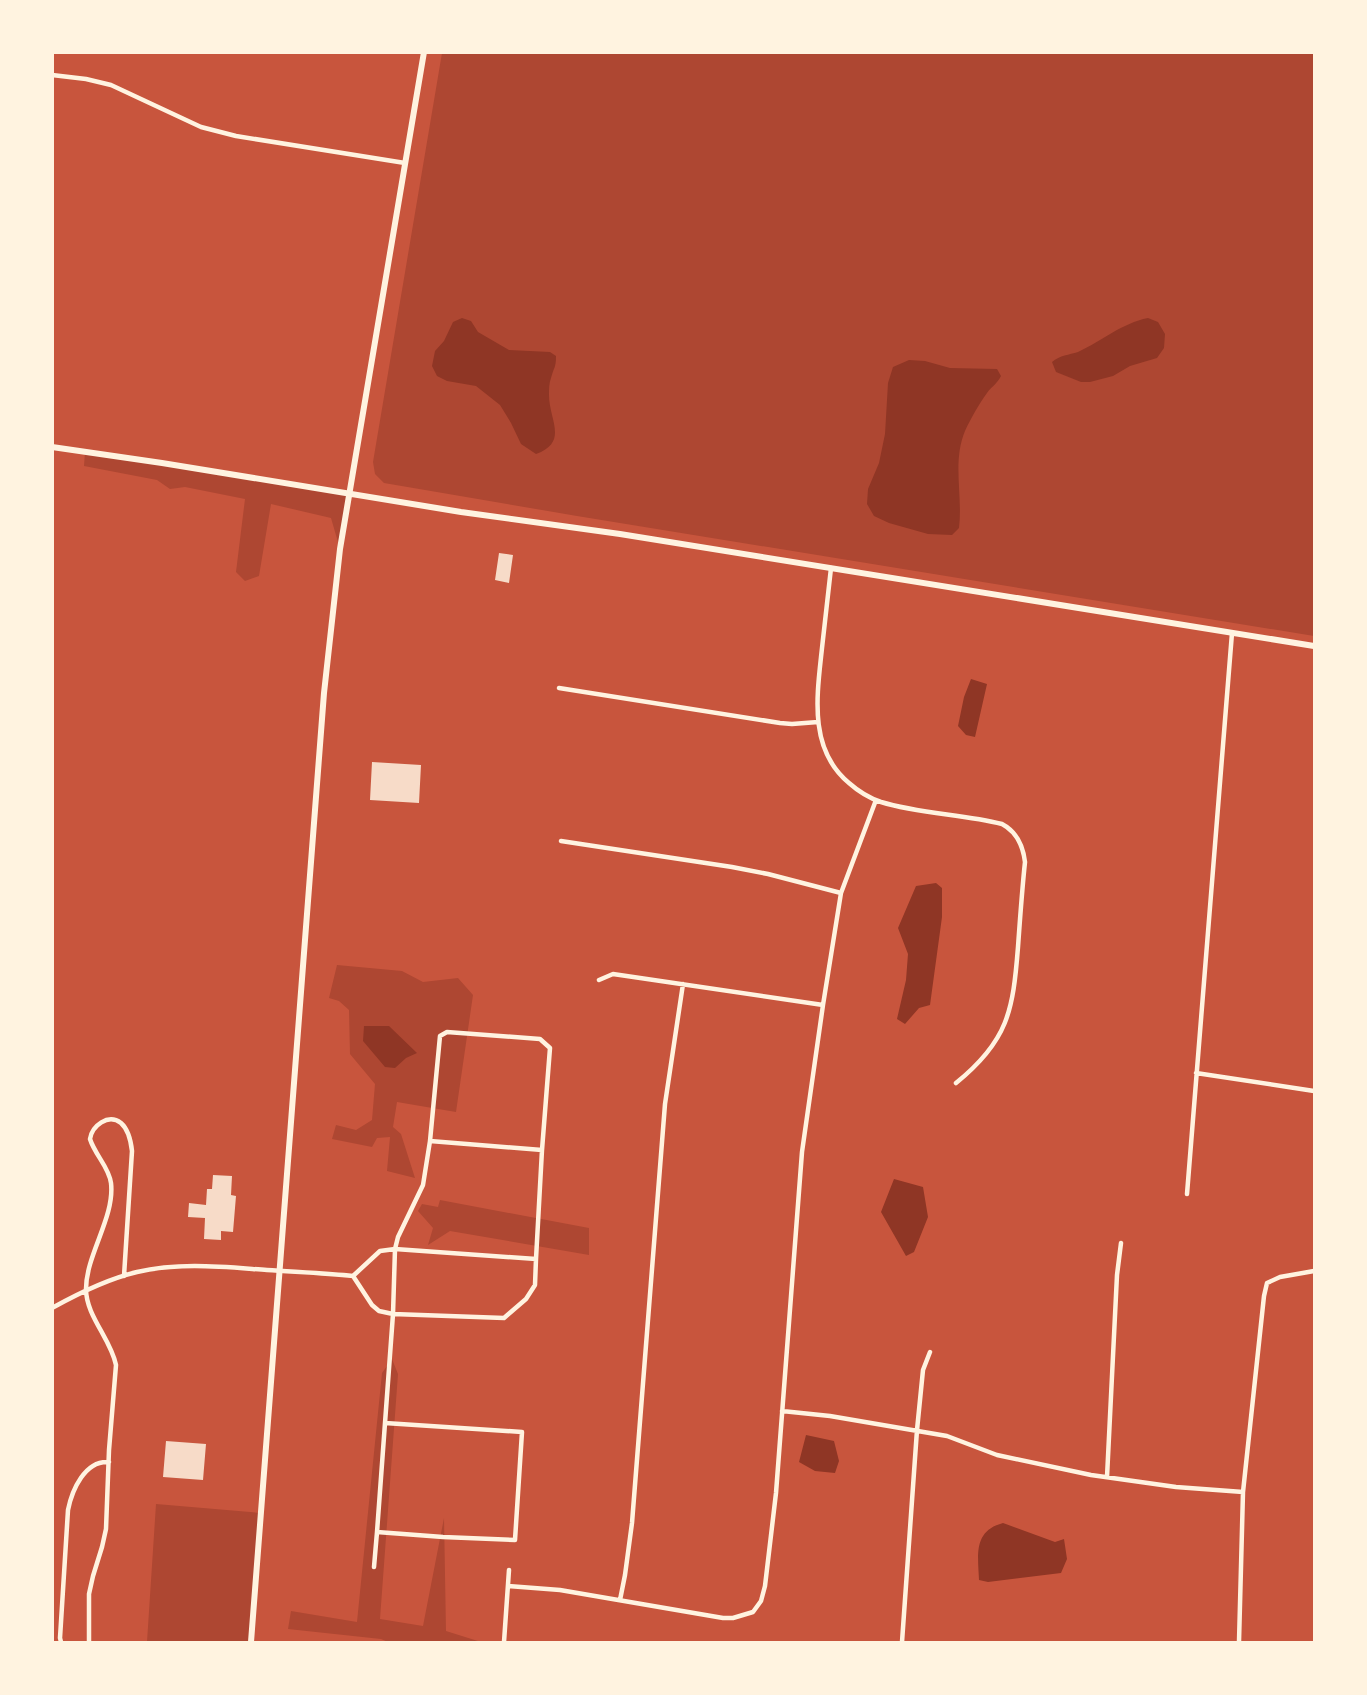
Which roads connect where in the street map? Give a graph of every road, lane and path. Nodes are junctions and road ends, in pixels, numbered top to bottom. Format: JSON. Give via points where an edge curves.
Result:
{"nodes":[{"id":1,"x":424,"y":52,"type":"edge"},
{"id":2,"x":52,"y":75,"type":"edge"},
{"id":3,"x":405,"y":163,"type":"junction"},
{"id":4,"x":52,"y":447,"type":"edge"},
{"id":5,"x":349,"y":493,"type":"junction"},
{"id":6,"x":831,"y":568,"type":"junction"},
{"id":7,"x":1232,"y":632,"type":"junction"},
{"id":8,"x":1314,"y":646,"type":"edge"},
{"id":9,"x":559,"y":688,"type":"dead end"},
{"id":10,"x":818,"y":722,"type":"junction"},
{"id":11,"x":876,"y":800,"type":"junction"},
{"id":12,"x":561,"y":841,"type":"dead end"},
{"id":13,"x":841,"y":893,"type":"junction"},
{"id":14,"x":599,"y":980,"type":"dead end"},
{"id":15,"x":683,"y":984,"type":"junction"},
{"id":16,"x":823,"y":1005,"type":"junction"},
{"id":17,"x":1196,"y":1073,"type":"junction"},
{"id":18,"x":956,"y":1083,"type":"dead end"},
{"id":19,"x":1314,"y":1091,"type":"edge"},
{"id":20,"x":430,"y":1141,"type":"junction"},
{"id":21,"x":542,"y":1150,"type":"junction"},
{"id":22,"x":1187,"y":1194,"type":"dead end"},
{"id":23,"x":1121,"y":1243,"type":"dead end"},
{"id":24,"x":395,"y":1249,"type":"junction"},
{"id":25,"x":536,"y":1259,"type":"junction"},
{"id":26,"x":279,"y":1271,"type":"junction"},
{"id":27,"x":1314,"y":1271,"type":"edge"},
{"id":28,"x":124,"y":1276,"type":"junction"},
{"id":29,"x":354,"y":1276,"type":"junction"},
{"id":30,"x":86,"y":1291,"type":"junction"},
{"id":31,"x":52,"y":1308,"type":"edge"},
{"id":32,"x":393,"y":1314,"type":"junction"},
{"id":33,"x":930,"y":1352,"type":"dead end"},
{"id":34,"x":782,"y":1411,"type":"junction"},
{"id":35,"x":385,"y":1423,"type":"junction"},
{"id":36,"x":917,"y":1430,"type":"junction"},
{"id":37,"x":108,"y":1462,"type":"junction"},
{"id":38,"x":1107,"y":1477,"type":"junction"},
{"id":39,"x":1243,"y":1492,"type":"junction"},
{"id":40,"x":377,"y":1532,"type":"junction"},
{"id":41,"x":374,"y":1567,"type":"dead end"},
{"id":42,"x":509,"y":1570,"type":"dead end"},
{"id":43,"x":508,"y":1586,"type":"junction"},
{"id":44,"x":620,"y":1600,"type":"junction"},
{"id":45,"x":61,"y":1643,"type":"edge"},
{"id":46,"x":89,"y":1643,"type":"edge"},
{"id":47,"x":251,"y":1643,"type":"edge"},
{"id":48,"x":504,"y":1643,"type":"edge"},
{"id":49,"x":902,"y":1643,"type":"edge"},
{"id":50,"x":1239,"y":1643,"type":"edge"}],
"edges":[{"from":1,"to":3,"type":"main road"},
{"from":2,"to":3,"type":"street","via":[[111,85],[201,127],[236,136]]},
{"from":3,"to":5,"type":"main road"},
{"from":4,"to":5,"type":"main road"},
{"from":5,"to":6,"type":"main road"},
{"from":5,"to":26,"type":"main road","via":[[324,693]]},
{"from":6,"to":7,"type":"main road"},
{"from":6,"to":10,"type":"street"},
{"from":7,"to":8,"type":"main road"},
{"from":7,"to":17,"type":"street"},
{"from":9,"to":10,"type":"street","via":[[780,723]]},
{"from":10,"to":11,"type":"street","via":[[824,749],[837,771]]},
{"from":11,"to":13,"type":"street"},
{"from":11,"to":18,"type":"street","via":[[1002,824],[1023,850],[1009,1012],[986,1054]]},
{"from":12,"to":13,"type":"street","via":[[732,867]]},
{"from":13,"to":16,"type":"street"},
{"from":14,"to":15,"type":"street","via":[[613,974]]},
{"from":15,"to":16,"type":"street"},
{"from":15,"to":44,"type":"street","via":[[665,1104],[632,1523]]},
{"from":16,"to":34,"type":"street","via":[[802,1152]]},
{"from":17,"to":19,"type":"street"},
{"from":17,"to":22,"type":"street"},
{"from":20,"to":21,"type":"street"},
{"from":20,"to":21,"type":"street","via":[[440,1035],[540,1039],[550,1048]]},
{"from":20,"to":24,"type":"street","via":[[423,1185]]},
{"from":21,"to":25,"type":"street"},
{"from":23,"to":38,"type":"street"},
{"from":24,"to":25,"type":"street"},
{"from":24,"to":29,"type":"street","via":[[380,1251]]},
{"from":24,"to":32,"type":"street"},
{"from":25,"to":32,"type":"street","via":[[535,1285],[504,1318]]},
{"from":26,"to":28,"type":"street","via":[[191,1266]]},
{"from":26,"to":29,"type":"street"},
{"from":26,"to":47,"type":"main road"},
{"from":27,"to":39,"type":"street","via":[[1267,1283]]},
{"from":28,"to":30,"type":"street"},
{"from":28,"to":30,"type":"street","via":[[132,1151],[125,1128],[110,1120],[91,1133],[111,1189]]},
{"from":29,"to":32,"type":"street","via":[[379,1311]]},
{"from":30,"to":31,"type":"street"},
{"from":30,"to":37,"type":"street","via":[[116,1365]]},
{"from":32,"to":35,"type":"street"},
{"from":33,"to":36,"type":"street","via":[[923,1370]]},
{"from":34,"to":36,"type":"street"},
{"from":34,"to":44,"type":"street","via":[[769,1562],[761,1601],[753,1612],[723,1618]]},
{"from":35,"to":40,"type":"street"},
{"from":35,"to":40,"type":"street","via":[[522,1432],[515,1540]]},
{"from":36,"to":38,"type":"street","via":[[997,1455]]},
{"from":36,"to":49,"type":"street"},
{"from":37,"to":45,"type":"street","via":[[97,1463],[86,1472],[71,1498]]},
{"from":37,"to":46,"type":"street","via":[[106,1529],[89,1594]]},
{"from":38,"to":39,"type":"street"},
{"from":39,"to":50,"type":"street"},
{"from":40,"to":41,"type":"street"},
{"from":42,"to":43,"type":"street"},
{"from":43,"to":44,"type":"street"},
{"from":43,"to":48,"type":"street"}]}
